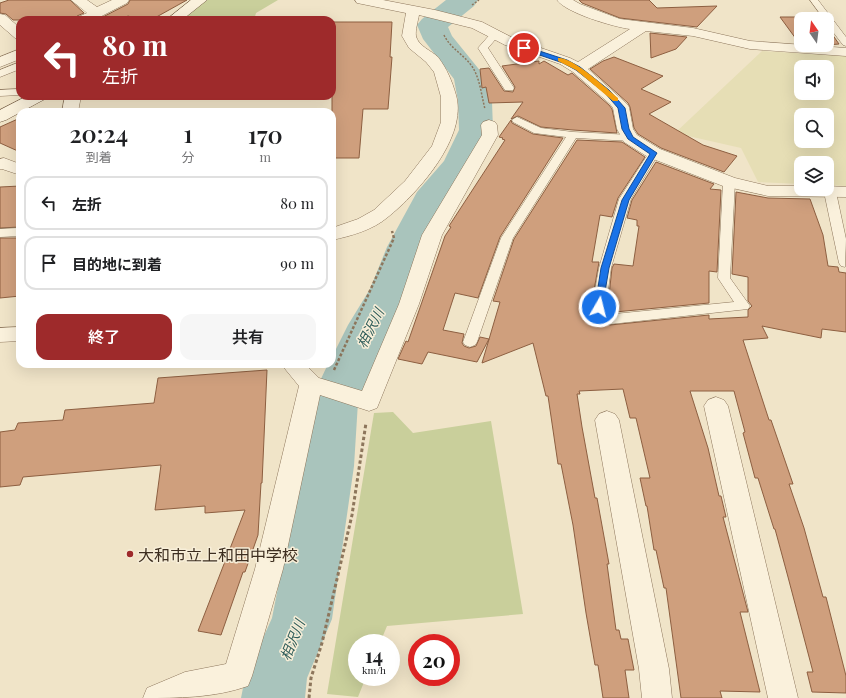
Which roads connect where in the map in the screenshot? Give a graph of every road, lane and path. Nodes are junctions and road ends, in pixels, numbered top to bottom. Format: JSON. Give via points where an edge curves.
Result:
{"nodes":[{"id":1,"x":78,"y":0,"type":"edge"},
{"id":2,"x":122,"y":0,"type":"edge"},
{"id":3,"x":200,"y":0,"type":"edge"},
{"id":4,"x":362,"y":0,"type":"edge"},
{"id":5,"x":564,"y":0,"type":"edge"},
{"id":6,"x":814,"y":0,"type":"edge"},
{"id":7,"x":413,"y":11,"type":"junction"},
{"id":8,"x":96,"y":13,"type":"junction"},
{"id":9,"x":90,"y":16,"type":"edge"},
{"id":10,"x":178,"y":16,"type":"edge"},
{"id":11,"x":0,"y":18,"type":"edge"},
{"id":12,"x":644,"y":26,"type":"junction"},
{"id":13,"x":16,"y":32,"type":"edge"},
{"id":14,"x":495,"y":34,"type":"junction"},
{"id":15,"x":846,"y":43,"type":"edge"},
{"id":16,"x":846,"y":52,"type":"edge"},
{"id":17,"x":16,"y":55,"type":"edge"},
{"id":18,"x":0,"y":63,"type":"edge"},
{"id":19,"x":16,"y":67,"type":"edge"},
{"id":20,"x":578,"y":69,"type":"junction"},
{"id":21,"x":0,"y":74,"type":"edge"},
{"id":22,"x":509,"y":88,"type":"dead end"},
{"id":23,"x":16,"y":92,"type":"edge"},
{"id":24,"x":0,"y":93,"type":"edge"},
{"id":25,"x":32,"y":100,"type":"edge"},
{"id":26,"x":16,"y":108,"type":"edge"},
{"id":27,"x":17,"y":108,"type":"edge"},
{"id":28,"x":0,"y":117,"type":"edge"},
{"id":29,"x":517,"y":120,"type":"dead end"},
{"id":30,"x":489,"y":125,"type":"dead end"},
{"id":31,"x":573,"y":135,"type":"junction"},
{"id":32,"x":631,"y":138,"type":"junction"},
{"id":33,"x":654,"y":153,"type":"junction"},
{"id":34,"x":0,"y":164,"type":"edge"},
{"id":35,"x":16,"y":168,"type":"edge"},
{"id":36,"x":729,"y":182,"type":"junction"},
{"id":37,"x":794,"y":191,"type":"edge"},
{"id":38,"x":834,"y":192,"type":"edge"},
{"id":39,"x":846,"y":192,"type":"edge"},
{"id":40,"x":831,"y":196,"type":"edge"},
{"id":41,"x":391,"y":229,"type":"dead end"},
{"id":42,"x":16,"y":232,"type":"edge"},
{"id":43,"x":0,"y":233,"type":"edge"},
{"id":44,"x":336,"y":233,"type":"edge"},
{"id":45,"x":845,"y":262,"type":"dead end"},
{"id":46,"x":16,"y":334,"type":"edge"},
{"id":47,"x":0,"y":335,"type":"edge"},
{"id":48,"x":470,"y":342,"type":"dead end"},
{"id":49,"x":336,"y":366,"type":"edge"},
{"id":50,"x":297,"y":368,"type":"edge"},
{"id":51,"x":335,"y":368,"type":"edge"},
{"id":52,"x":320,"y":387,"type":"junction"},
{"id":53,"x":366,"y":401,"type":"junction"},
{"id":54,"x":716,"y":406,"type":"dead end"},
{"id":55,"x":607,"y":420,"type":"dead end"},
{"id":56,"x":158,"y":698,"type":"edge"},
{"id":57,"x":309,"y":698,"type":"edge"},
{"id":58,"x":657,"y":698,"type":"edge"},
{"id":59,"x":783,"y":698,"type":"edge"}],
"edges":[{"from":1,"to":8,"type":"street"},
{"from":2,"to":8,"type":"street"},
{"from":3,"to":10,"type":"street"},
{"from":4,"to":7,"type":"street"},
{"from":5,"to":12,"type":"street","via":[[575,7],[618,23]]},
{"from":6,"to":15,"type":"lane"},
{"from":7,"to":14,"type":"street","via":[[436,10]]},
{"from":7,"to":44,"type":"street","via":[[409,36],[414,45],[430,58],[441,72],[449,97],[449,122],[440,147],[411,185],[381,214]]},
{"from":8,"to":9,"type":"street"},
{"from":11,"to":13,"type":"street"},
{"from":12,"to":16,"type":"street","via":[[694,32],[750,45]]},
{"from":12,"to":20,"type":"street"},
{"from":14,"to":20,"type":"street"},
{"from":14,"to":22,"type":"lane","via":[[483,48]]},
{"from":17,"to":18,"type":"street"},
{"from":19,"to":21,"type":"lane"},
{"from":20,"to":32,"type":"street","via":[[616,100]]},
{"from":23,"to":24,"type":"lane"},
{"from":25,"to":27,"type":"street"},
{"from":26,"to":28,"type":"street"},
{"from":29,"to":31,"type":"lane","via":[[538,130]]},
{"from":30,"to":53,"type":"street","via":[[490,135],[432,235],[409,304]]},
{"from":31,"to":32,"type":"lane"},
{"from":31,"to":48,"type":"lane","via":[[507,238]]},
{"from":32,"to":33,"type":"street"},
{"from":33,"to":36,"type":"street"},
{"from":33,"to":36,"type":"lane","via":[[625,200],[605,268],[599,307],[611,319],[743,306],[724,278]]},
{"from":34,"to":35,"type":"street"},
{"from":36,"to":37,"type":"street","via":[[768,190]]},
{"from":38,"to":39,"type":"street"},
{"from":40,"to":45,"type":"lane"},
{"from":41,"to":49,"type":"path","via":[[394,238]]},
{"from":42,"to":43,"type":"lane"},
{"from":46,"to":47,"type":"street"},
{"from":50,"to":52,"type":"street"},
{"from":51,"to":52,"type":"path"},
{"from":52,"to":53,"type":"street"},
{"from":52,"to":56,"type":"street","via":[[237,676],[185,686]]},
{"from":53,"to":57,"type":"path","via":[[352,515],[322,643],[311,678]]},
{"from":54,"to":59,"type":"street"},
{"from":55,"to":58,"type":"street"}]}
